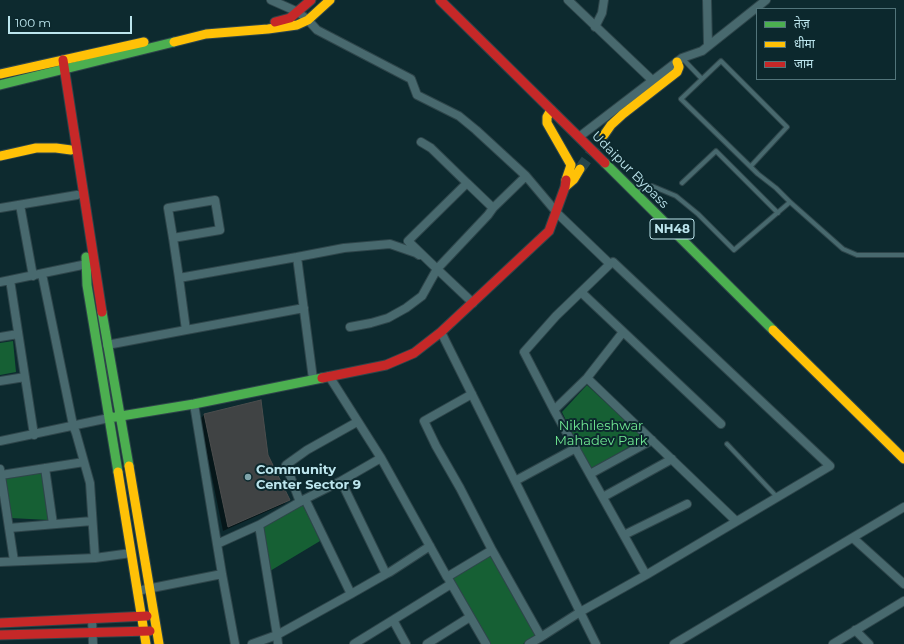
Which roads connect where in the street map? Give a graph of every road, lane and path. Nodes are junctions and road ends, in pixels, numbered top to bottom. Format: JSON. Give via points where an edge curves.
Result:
{"nodes":[{"id":1,"x":271,"y":0,"type":"edge"},
{"id":2,"x":311,"y":0,"type":"edge"},
{"id":3,"x":330,"y":0,"type":"edge"},
{"id":4,"x":440,"y":0,"type":"edge"},
{"id":5,"x":568,"y":0,"type":"edge"},
{"id":6,"x":604,"y":0,"type":"edge"},
{"id":7,"x":707,"y":0,"type":"edge"},
{"id":8,"x":766,"y":0,"type":"edge"},
{"id":9,"x":279,"y":4,"type":"junction"},
{"id":10,"x":295,"y":18,"type":"junction"},
{"id":11,"x":308,"y":20,"type":"junction"},
{"id":12,"x":279,"y":22,"type":"junction"},
{"id":13,"x":595,"y":27,"type":"junction"},
{"id":14,"x":708,"y":46,"type":"junction"},
{"id":15,"x":59,"y":60,"type":"junction"},
{"id":16,"x":679,"y":60,"type":"junction"},
{"id":17,"x":61,"y":70,"type":"junction"},
{"id":18,"x":0,"y":74,"type":"edge"},
{"id":19,"x":702,"y":79,"type":"junction"},
{"id":20,"x":652,"y":80,"type":"junction"},
{"id":21,"x":0,"y":85,"type":"edge"},
{"id":22,"x":551,"y":110,"type":"junction"},
{"id":23,"x":604,"y":135,"type":"tunnel mouth"},
{"id":24,"x":579,"y":137,"type":"junction"},
{"id":25,"x":421,"y":142,"type":"dead end"},
{"id":26,"x":71,"y":150,"type":"junction"},
{"id":27,"x":0,"y":156,"type":"edge"},
{"id":28,"x":750,"y":166,"type":"junction"},
{"id":29,"x":580,"y":169,"type":"tunnel mouth"},
{"id":30,"x":526,"y":176,"type":"junction"},
{"id":31,"x":467,"y":183,"type":"junction"},
{"id":32,"x":682,"y":183,"type":"dead end"},
{"id":33,"x":566,"y":187,"type":"junction"},
{"id":34,"x":635,"y":193,"type":"junction"},
{"id":35,"x":77,"y":195,"type":"junction"},
{"id":36,"x":790,"y":202,"type":"junction"},
{"id":37,"x":20,"y":205,"type":"junction"},
{"id":38,"x":0,"y":208,"type":"edge"},
{"id":39,"x":493,"y":208,"type":"junction"},
{"id":40,"x":556,"y":210,"type":"junction"},
{"id":41,"x":778,"y":213,"type":"junction"},
{"id":42,"x":173,"y":238,"type":"junction"},
{"id":43,"x":904,"y":255,"type":"edge"},
{"id":44,"x":297,"y":257,"type":"junction"},
{"id":45,"x":87,"y":264,"type":"junction"},
{"id":46,"x":610,"y":264,"type":"junction"},
{"id":47,"x":437,"y":269,"type":"junction"},
{"id":48,"x":38,"y":275,"type":"junction"},
{"id":49,"x":179,"y":278,"type":"junction"},
{"id":50,"x":10,"y":280,"type":"junction"},
{"id":51,"x":0,"y":282,"type":"edge"},
{"id":52,"x":92,"y":284,"type":"junction"},
{"id":53,"x":582,"y":293,"type":"junction"},
{"id":54,"x":473,"y":303,"type":"junction"},
{"id":55,"x":304,"y":308,"type":"junction"},
{"id":56,"x":350,"y":327,"type":"dead end"},
{"id":57,"x":186,"y":330,"type":"junction"},
{"id":58,"x":441,"y":332,"type":"junction"},
{"id":59,"x":624,"y":332,"type":"junction"},
{"id":60,"x":18,"y":334,"type":"junction"},
{"id":61,"x":0,"y":338,"type":"edge"},
{"id":62,"x":107,"y":345,"type":"junction"},
{"id":63,"x":329,"y":376,"type":"junction"},
{"id":64,"x":25,"y":377,"type":"junction"},
{"id":65,"x":587,"y":378,"type":"junction"},
{"id":66,"x":313,"y":379,"type":"junction"},
{"id":67,"x":0,"y":381,"type":"edge"},
{"id":68,"x":472,"y":394,"type":"junction"},
{"id":69,"x":194,"y":404,"type":"junction"},
{"id":70,"x":554,"y":410,"type":"junction"},
{"id":71,"x":121,"y":415,"type":"junction"},
{"id":72,"x":109,"y":418,"type":"junction"},
{"id":73,"x":357,"y":422,"type":"junction"},
{"id":74,"x":720,"y":424,"type":"dead end"},
{"id":75,"x":73,"y":425,"type":"junction"},
{"id":76,"x":34,"y":435,"type":"junction"},
{"id":77,"x":652,"y":440,"type":"junction"},
{"id":78,"x":0,"y":441,"type":"edge"},
{"id":79,"x":727,"y":444,"type":"dead end"},
{"id":80,"x":576,"y":448,"type":"junction"},
{"id":81,"x":381,"y":458,"type":"junction"},
{"id":82,"x":672,"y":459,"type":"junction"},
{"id":83,"x":904,"y":459,"type":"edge"},
{"id":84,"x":84,"y":462,"type":"junction"},
{"id":85,"x":45,"y":468,"type":"junction"},
{"id":86,"x":0,"y":472,"type":"edge"},
{"id":87,"x":590,"y":474,"type":"junction"},
{"id":88,"x":515,"y":480,"type":"junction"},
{"id":89,"x":341,"y":481,"type":"junction"},
{"id":90,"x":603,"y":497,"type":"junction"},
{"id":91,"x":777,"y":497,"type":"junction"},
{"id":92,"x":302,"y":500,"type":"junction"},
{"id":93,"x":687,"y":504,"type":"dead end"},
{"id":94,"x":904,"y":507,"type":"edge"},
{"id":95,"x":92,"y":521,"type":"junction"},
{"id":96,"x":736,"y":521,"type":"junction"},
{"id":97,"x":53,"y":524,"type":"junction"},
{"id":98,"x":259,"y":525,"type":"junction"},
{"id":99,"x":9,"y":528,"type":"junction"},
{"id":100,"x":624,"y":535,"type":"junction"},
{"id":101,"x":853,"y":538,"type":"junction"},
{"id":102,"x":217,"y":544,"type":"junction"},
{"id":103,"x":430,"y":546,"type":"junction"},
{"id":104,"x":492,"y":550,"type":"junction"},
{"id":105,"x":131,"y":553,"type":"junction"},
{"id":106,"x":95,"y":558,"type":"junction"},
{"id":107,"x":0,"y":562,"type":"edge"},
{"id":108,"x":14,"y":562,"type":"junction"},
{"id":109,"x":222,"y":574,"type":"junction"},
{"id":110,"x":386,"y":574,"type":"junction"},
{"id":111,"x":646,"y":575,"type":"junction"},
{"id":112,"x":449,"y":581,"type":"junction"},
{"id":113,"x":904,"y":584,"type":"edge"},
{"id":114,"x":150,"y":589,"type":"junction"},
{"id":115,"x":137,"y":591,"type":"junction"},
{"id":116,"x":351,"y":594,"type":"junction"},
{"id":117,"x":904,"y":601,"type":"edge"},
{"id":118,"x":580,"y":612,"type":"junction"},
{"id":119,"x":154,"y":616,"type":"junction"},
{"id":120,"x":141,"y":617,"type":"junction"},
{"id":121,"x":470,"y":617,"type":"junction"},
{"id":122,"x":92,"y":619,"type":"junction"},
{"id":123,"x":393,"y":620,"type":"junction"},
{"id":124,"x":0,"y":623,"type":"edge"},
{"id":125,"x":156,"y":630,"type":"junction"},
{"id":126,"x":855,"y":630,"type":"junction"},
{"id":127,"x":143,"y":631,"type":"junction"},
{"id":128,"x":92,"y":633,"type":"junction"},
{"id":129,"x":0,"y":635,"type":"edge"},
{"id":130,"x":277,"y":635,"type":"junction"},
{"id":131,"x":541,"y":637,"type":"junction"},
{"id":132,"x":93,"y":644,"type":"edge"},
{"id":133,"x":146,"y":644,"type":"edge"},
{"id":134,"x":159,"y":644,"type":"edge"},
{"id":135,"x":235,"y":644,"type":"edge"},
{"id":136,"x":252,"y":644,"type":"edge"},
{"id":137,"x":278,"y":644,"type":"edge"},
{"id":138,"x":354,"y":644,"type":"edge"},
{"id":139,"x":406,"y":644,"type":"edge"},
{"id":140,"x":427,"y":644,"type":"edge"},
{"id":141,"x":486,"y":644,"type":"edge"},
{"id":142,"x":530,"y":644,"type":"edge"},
{"id":143,"x":596,"y":644,"type":"edge"},
{"id":144,"x":674,"y":644,"type":"edge"},
{"id":145,"x":833,"y":644,"type":"edge"},
{"id":146,"x":869,"y":644,"type":"edge"}],
"edges":[{"from":1,"to":9,"type":"street"},
{"from":2,"to":10,"type":"main road"},
{"from":3,"to":11,"type":"main road"},
{"from":4,"to":22,"type":"main road","name":"Udaipur Bypass","number":"NH48"},
{"from":5,"to":13,"type":"street"},
{"from":6,"to":13,"type":"street","via":[[602,13]]},
{"from":7,"to":14,"type":"street"},
{"from":8,"to":14,"type":"street"},
{"from":9,"to":10,"type":"street"},
{"from":9,"to":12,"type":"street","via":[[284,10]]},
{"from":10,"to":11,"type":"main road"},
{"from":10,"to":12,"type":"main road"},
{"from":10,"to":17,"type":"main road","via":[[268,29],[206,34]]},
{"from":11,"to":30,"type":"street","via":[[317,30],[411,79],[417,95],[459,116]]},
{"from":12,"to":15,"type":"main road","via":[[205,29]]},
{"from":13,"to":20,"type":"street"},
{"from":14,"to":16,"type":"street"},
{"from":15,"to":17,"type":"main road"},
{"from":15,"to":18,"type":"main road"},
{"from":16,"to":19,"type":"lane"},
{"from":16,"to":20,"type":"street"},
{"from":16,"to":23,"type":"main road","via":[[677,72],[623,114]]},
{"from":17,"to":21,"type":"main road"},
{"from":17,"to":26,"type":"main road"},
{"from":17,"to":52,"type":"main road"},
{"from":19,"to":28,"type":"lane","via":[[681,99]]},
{"from":19,"to":28,"type":"lane","via":[[721,61],[787,127]]},
{"from":20,"to":24,"type":"street"},
{"from":22,"to":24,"type":"main road","name":"Udaipur Bypass","number":"NH48"},
{"from":22,"to":33,"type":"main road","via":[[547,123],[571,165],[565,182]]},
{"from":24,"to":34,"type":"main road","name":"Udaipur Bypass","number":"NH48"},
{"from":25,"to":31,"type":"street","via":[[431,148]]},
{"from":26,"to":27,"type":"main road","via":[[36,148]]},
{"from":26,"to":35,"type":"main road"},
{"from":28,"to":36,"type":"lane"},
{"from":29,"to":33,"type":"main road"},
{"from":30,"to":39,"type":"street"},
{"from":30,"to":40,"type":"street"},
{"from":31,"to":39,"type":"street"},
{"from":31,"to":47,"type":"street","via":[[408,241]]},
{"from":32,"to":41,"type":"lane","via":[[716,151]]},
{"from":33,"to":40,"type":"main road"},
{"from":34,"to":41,"type":"lane","via":[[652,186],[676,196],[734,250]]},
{"from":34,"to":83,"type":"main road","name":"Udaipur Bypass","number":"NH48"},
{"from":35,"to":37,"type":"street"},
{"from":35,"to":45,"type":"main road"},
{"from":36,"to":41,"type":"lane"},
{"from":36,"to":43,"type":"lane","via":[[843,249],[857,255]]},
{"from":37,"to":38,"type":"street"},
{"from":37,"to":48,"type":"street"},
{"from":39,"to":47,"type":"street"},
{"from":40,"to":46,"type":"street"},
{"from":40,"to":54,"type":"main road","via":[[549,231]]},
{"from":42,"to":42,"type":"street","via":[[220,230],[215,200],[168,208]]},
{"from":42,"to":49,"type":"street"},
{"from":44,"to":47,"type":"street","via":[[344,248],[390,244],[416,253]]},
{"from":44,"to":49,"type":"street"},
{"from":44,"to":55,"type":"street"},
{"from":45,"to":48,"type":"street"},
{"from":45,"to":52,"type":"main road"},
{"from":46,"to":53,"type":"street"},
{"from":46,"to":91,"type":"street","via":[[612,262],[830,466]]},
{"from":47,"to":54,"type":"street"},
{"from":47,"to":56,"type":"street","via":[[422,296],[406,308],[371,324]]},
{"from":48,"to":50,"type":"street"},
{"from":48,"to":75,"type":"street"},
{"from":49,"to":57,"type":"street"},
{"from":50,"to":51,"type":"street"},
{"from":50,"to":60,"type":"street"},
{"from":52,"to":62,"type":"main road"},
{"from":52,"to":72,"type":"main road"},
{"from":53,"to":59,"type":"street"},
{"from":53,"to":70,"type":"street","via":[[556,316],[524,352]]},
{"from":54,"to":58,"type":"main road"},
{"from":55,"to":57,"type":"street"},
{"from":55,"to":66,"type":"street"},
{"from":57,"to":62,"type":"street"},
{"from":58,"to":63,"type":"main road","via":[[414,353],[386,365]]},
{"from":58,"to":68,"type":"street"},
{"from":59,"to":65,"type":"street"},
{"from":59,"to":74,"type":"street"},
{"from":60,"to":61,"type":"street"},
{"from":60,"to":64,"type":"street"},
{"from":62,"to":71,"type":"main road"},
{"from":63,"to":66,"type":"main road"},
{"from":63,"to":73,"type":"street"},
{"from":64,"to":67,"type":"street"},
{"from":64,"to":76,"type":"street"},
{"from":65,"to":70,"type":"street"},
{"from":65,"to":77,"type":"street"},
{"from":66,"to":69,"type":"main road"},
{"from":68,"to":88,"type":"street"},
{"from":68,"to":104,"type":"street","via":[[424,421]]},
{"from":69,"to":71,"type":"main road"},
{"from":69,"to":102,"type":"street"},
{"from":70,"to":80,"type":"street"},
{"from":71,"to":72,"type":"main road"},
{"from":71,"to":114,"type":"main road"},
{"from":72,"to":75,"type":"street"},
{"from":72,"to":105,"type":"main road"},
{"from":73,"to":81,"type":"street"},
{"from":73,"to":92,"type":"street","via":[[286,465]]},
{"from":75,"to":76,"type":"street"},
{"from":75,"to":84,"type":"street"},
{"from":76,"to":78,"type":"street"},
{"from":77,"to":82,"type":"street"},
{"from":77,"to":87,"type":"street"},
{"from":79,"to":91,"type":"lane"},
{"from":80,"to":87,"type":"street"},
{"from":80,"to":88,"type":"street"},
{"from":81,"to":89,"type":"street"},
{"from":81,"to":103,"type":"street"},
{"from":82,"to":90,"type":"street"},
{"from":82,"to":96,"type":"street"},
{"from":84,"to":85,"type":"street"},
{"from":84,"to":95,"type":"street","via":[[90,483]]},
{"from":85,"to":86,"type":"street"},
{"from":85,"to":97,"type":"street"},
{"from":86,"to":99,"type":"street"},
{"from":87,"to":90,"type":"street"},
{"from":88,"to":118,"type":"street"},
{"from":89,"to":92,"type":"street"},
{"from":89,"to":110,"type":"street"},
{"from":90,"to":100,"type":"street"},
{"from":91,"to":96,"type":"street"},
{"from":92,"to":98,"type":"street"},
{"from":92,"to":116,"type":"street"},
{"from":93,"to":100,"type":"street"},
{"from":94,"to":101,"type":"street"},
{"from":95,"to":97,"type":"street"},
{"from":95,"to":106,"type":"street"},
{"from":96,"to":111,"type":"street"},
{"from":97,"to":99,"type":"street"},
{"from":98,"to":102,"type":"street"},
{"from":98,"to":130,"type":"street"},
{"from":99,"to":108,"type":"street"},
{"from":100,"to":111,"type":"street"},
{"from":101,"to":113,"type":"street"},
{"from":101,"to":144,"type":"street"},
{"from":102,"to":109,"type":"street"},
{"from":103,"to":110,"type":"street"},
{"from":103,"to":112,"type":"street"},
{"from":104,"to":112,"type":"street"},
{"from":104,"to":131,"type":"street"},
{"from":105,"to":106,"type":"street"},
{"from":105,"to":115,"type":"main road"},
{"from":106,"to":108,"type":"street"},
{"from":107,"to":108,"type":"street"},
{"from":109,"to":114,"type":"street"},
{"from":109,"to":135,"type":"street"},
{"from":110,"to":116,"type":"street"},
{"from":111,"to":118,"type":"street"},
{"from":112,"to":121,"type":"street"},
{"from":112,"to":123,"type":"street"},
{"from":114,"to":115,"type":"street"},
{"from":114,"to":119,"type":"main road"},
{"from":115,"to":120,"type":"main road"},
{"from":116,"to":130,"type":"street"},
{"from":117,"to":126,"type":"street"},
{"from":118,"to":131,"type":"street"},
{"from":118,"to":143,"type":"street"},
{"from":119,"to":120,"type":"main road"},
{"from":119,"to":125,"type":"main road"},
{"from":120,"to":122,"type":"main road"},
{"from":120,"to":127,"type":"main road"},
{"from":121,"to":140,"type":"street"},
{"from":121,"to":141,"type":"street"},
{"from":122,"to":124,"type":"main road"},
{"from":122,"to":128,"type":"street"},
{"from":123,"to":138,"type":"street"},
{"from":123,"to":139,"type":"street"},
{"from":125,"to":127,"type":"main road"},
{"from":125,"to":134,"type":"main road"},
{"from":126,"to":145,"type":"street"},
{"from":126,"to":146,"type":"street"},
{"from":127,"to":128,"type":"main road"},
{"from":127,"to":133,"type":"main road"},
{"from":128,"to":129,"type":"main road"},
{"from":128,"to":132,"type":"street"},
{"from":130,"to":136,"type":"street"},
{"from":130,"to":137,"type":"street"},
{"from":131,"to":142,"type":"street"}]}
